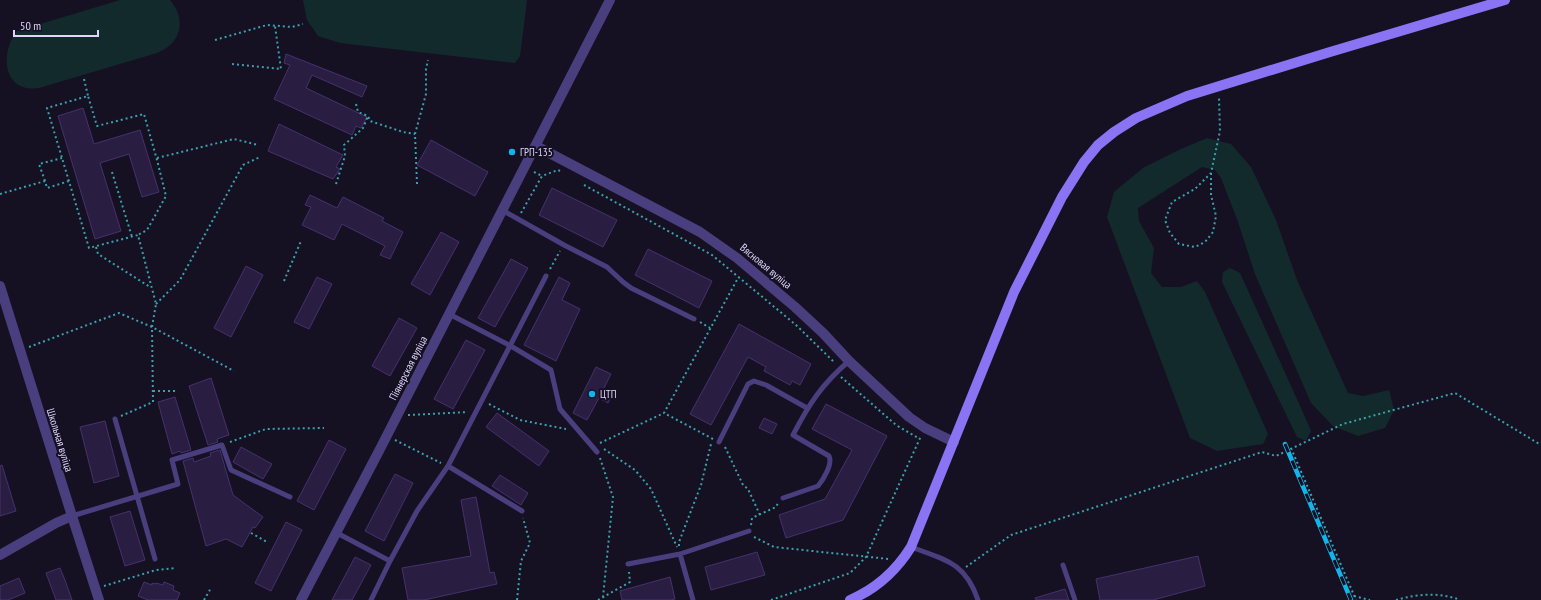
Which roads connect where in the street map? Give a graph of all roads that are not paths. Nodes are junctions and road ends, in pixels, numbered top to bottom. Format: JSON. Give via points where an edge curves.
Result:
{"nodes":[{"id":1,"x":610,"y":0,"type":"edge"},
{"id":2,"x":1505,"y":0,"type":"edge"},
{"id":3,"x":536,"y":146,"type":"junction"},
{"id":4,"x":502,"y":210,"type":"junction"},
{"id":5,"x":546,"y":276,"type":"road end"},
{"id":6,"x":0,"y":286,"type":"edge"},
{"id":7,"x":448,"y":314,"type":"junction"},
{"id":8,"x":694,"y":319,"type":"road end"},
{"id":9,"x":509,"y":345,"type":"junction"},
{"id":10,"x":849,"y":361,"type":"junction"},
{"id":11,"x":807,"y":408,"type":"junction"},
{"id":12,"x":115,"y":419,"type":"road end"},
{"id":13,"x":719,"y":442,"type":"road end"},
{"id":14,"x":954,"y":442,"type":"junction"},
{"id":15,"x":597,"y":452,"type":"road end"},
{"id":16,"x":448,"y":466,"type":"junction"},
{"id":17,"x":137,"y":497,"type":"junction"},
{"id":18,"x":290,"y":497,"type":"dead end"},
{"id":19,"x":782,"y":498,"type":"road end"},
{"id":20,"x":522,"y":511,"type":"road end"},
{"id":21,"x":72,"y":516,"type":"junction"},
{"id":22,"x":747,"y":532,"type":"road end"},
{"id":23,"x":337,"y":533,"type":"junction"},
{"id":24,"x":911,"y":547,"type":"junction"},
{"id":25,"x":680,"y":554,"type":"junction"},
{"id":26,"x":0,"y":555,"type":"edge"},
{"id":27,"x":155,"y":559,"type":"dead end"},
{"id":28,"x":390,"y":561,"type":"junction"},
{"id":29,"x":628,"y":564,"type":"road end"},
{"id":30,"x":1063,"y":565,"type":"dead end"},
{"id":31,"x":99,"y":600,"type":"edge"},
{"id":32,"x":301,"y":600,"type":"edge"},
{"id":33,"x":371,"y":600,"type":"edge"},
{"id":34,"x":693,"y":600,"type":"edge"},
{"id":35,"x":850,"y":600,"type":"edge"},
{"id":36,"x":978,"y":600,"type":"edge"},
{"id":37,"x":1075,"y":600,"type":"edge"}],
"edges":[{"from":1,"to":3,"type":"street","name":"Піянерская вуліца"},
{"from":2,"to":14,"type":"street","via":[[1218,86],[1136,118],[1106,138],[1087,158],[1062,197],[1029,260],[1000,325]]},
{"from":3,"to":4,"type":"street","name":"Піянерская вуліца"},
{"from":3,"to":10,"type":"street","name":"Вясновая вуліца","via":[[720,245],[795,306]]},
{"from":4,"to":7,"type":"street","name":"Піянерская вуліца"},
{"from":4,"to":8,"type":"lane","via":[[607,266],[631,288]]},
{"from":5,"to":9,"type":"lane"},
{"from":6,"to":21,"type":"street","name":"Школьная вуліца"},
{"from":7,"to":9,"type":"lane"},
{"from":7,"to":23,"type":"street","name":"Піянерская вуліца"},
{"from":9,"to":15,"type":"lane","via":[[551,370],[560,409]]},
{"from":9,"to":16,"type":"lane"},
{"from":10,"to":11,"type":"lane","via":[[818,392]]},
{"from":10,"to":14,"type":"street","name":"Вясновая вуліца","via":[[900,409],[925,428]]},
{"from":11,"to":13,"type":"lane","via":[[754,381],[748,384]]},
{"from":11,"to":19,"type":"lane","via":[[793,435],[829,456],[830,463],[818,486]]},
{"from":12,"to":17,"type":"lane"},
{"from":14,"to":24,"type":"street"},
{"from":16,"to":20,"type":"lane"},
{"from":16,"to":28,"type":"lane","via":[[421,506]]},
{"from":17,"to":18,"type":"lane","via":[[178,484],[172,460],[222,445],[231,470]]},
{"from":17,"to":21,"type":"lane"},
{"from":17,"to":27,"type":"lane"},
{"from":21,"to":26,"type":"street"},
{"from":21,"to":31,"type":"street","name":"Школьная вуліца"},
{"from":22,"to":25,"type":"lane"},
{"from":23,"to":28,"type":"lane"},
{"from":23,"to":32,"type":"street","name":"Піянерская вуліца"},
{"from":24,"to":35,"type":"street","via":[[876,587]]},
{"from":24,"to":36,"type":"lane","via":[[961,570],[971,583]]},
{"from":25,"to":29,"type":"lane"},
{"from":25,"to":34,"type":"lane"},
{"from":28,"to":33,"type":"lane"},
{"from":30,"to":37,"type":"lane"}]}
